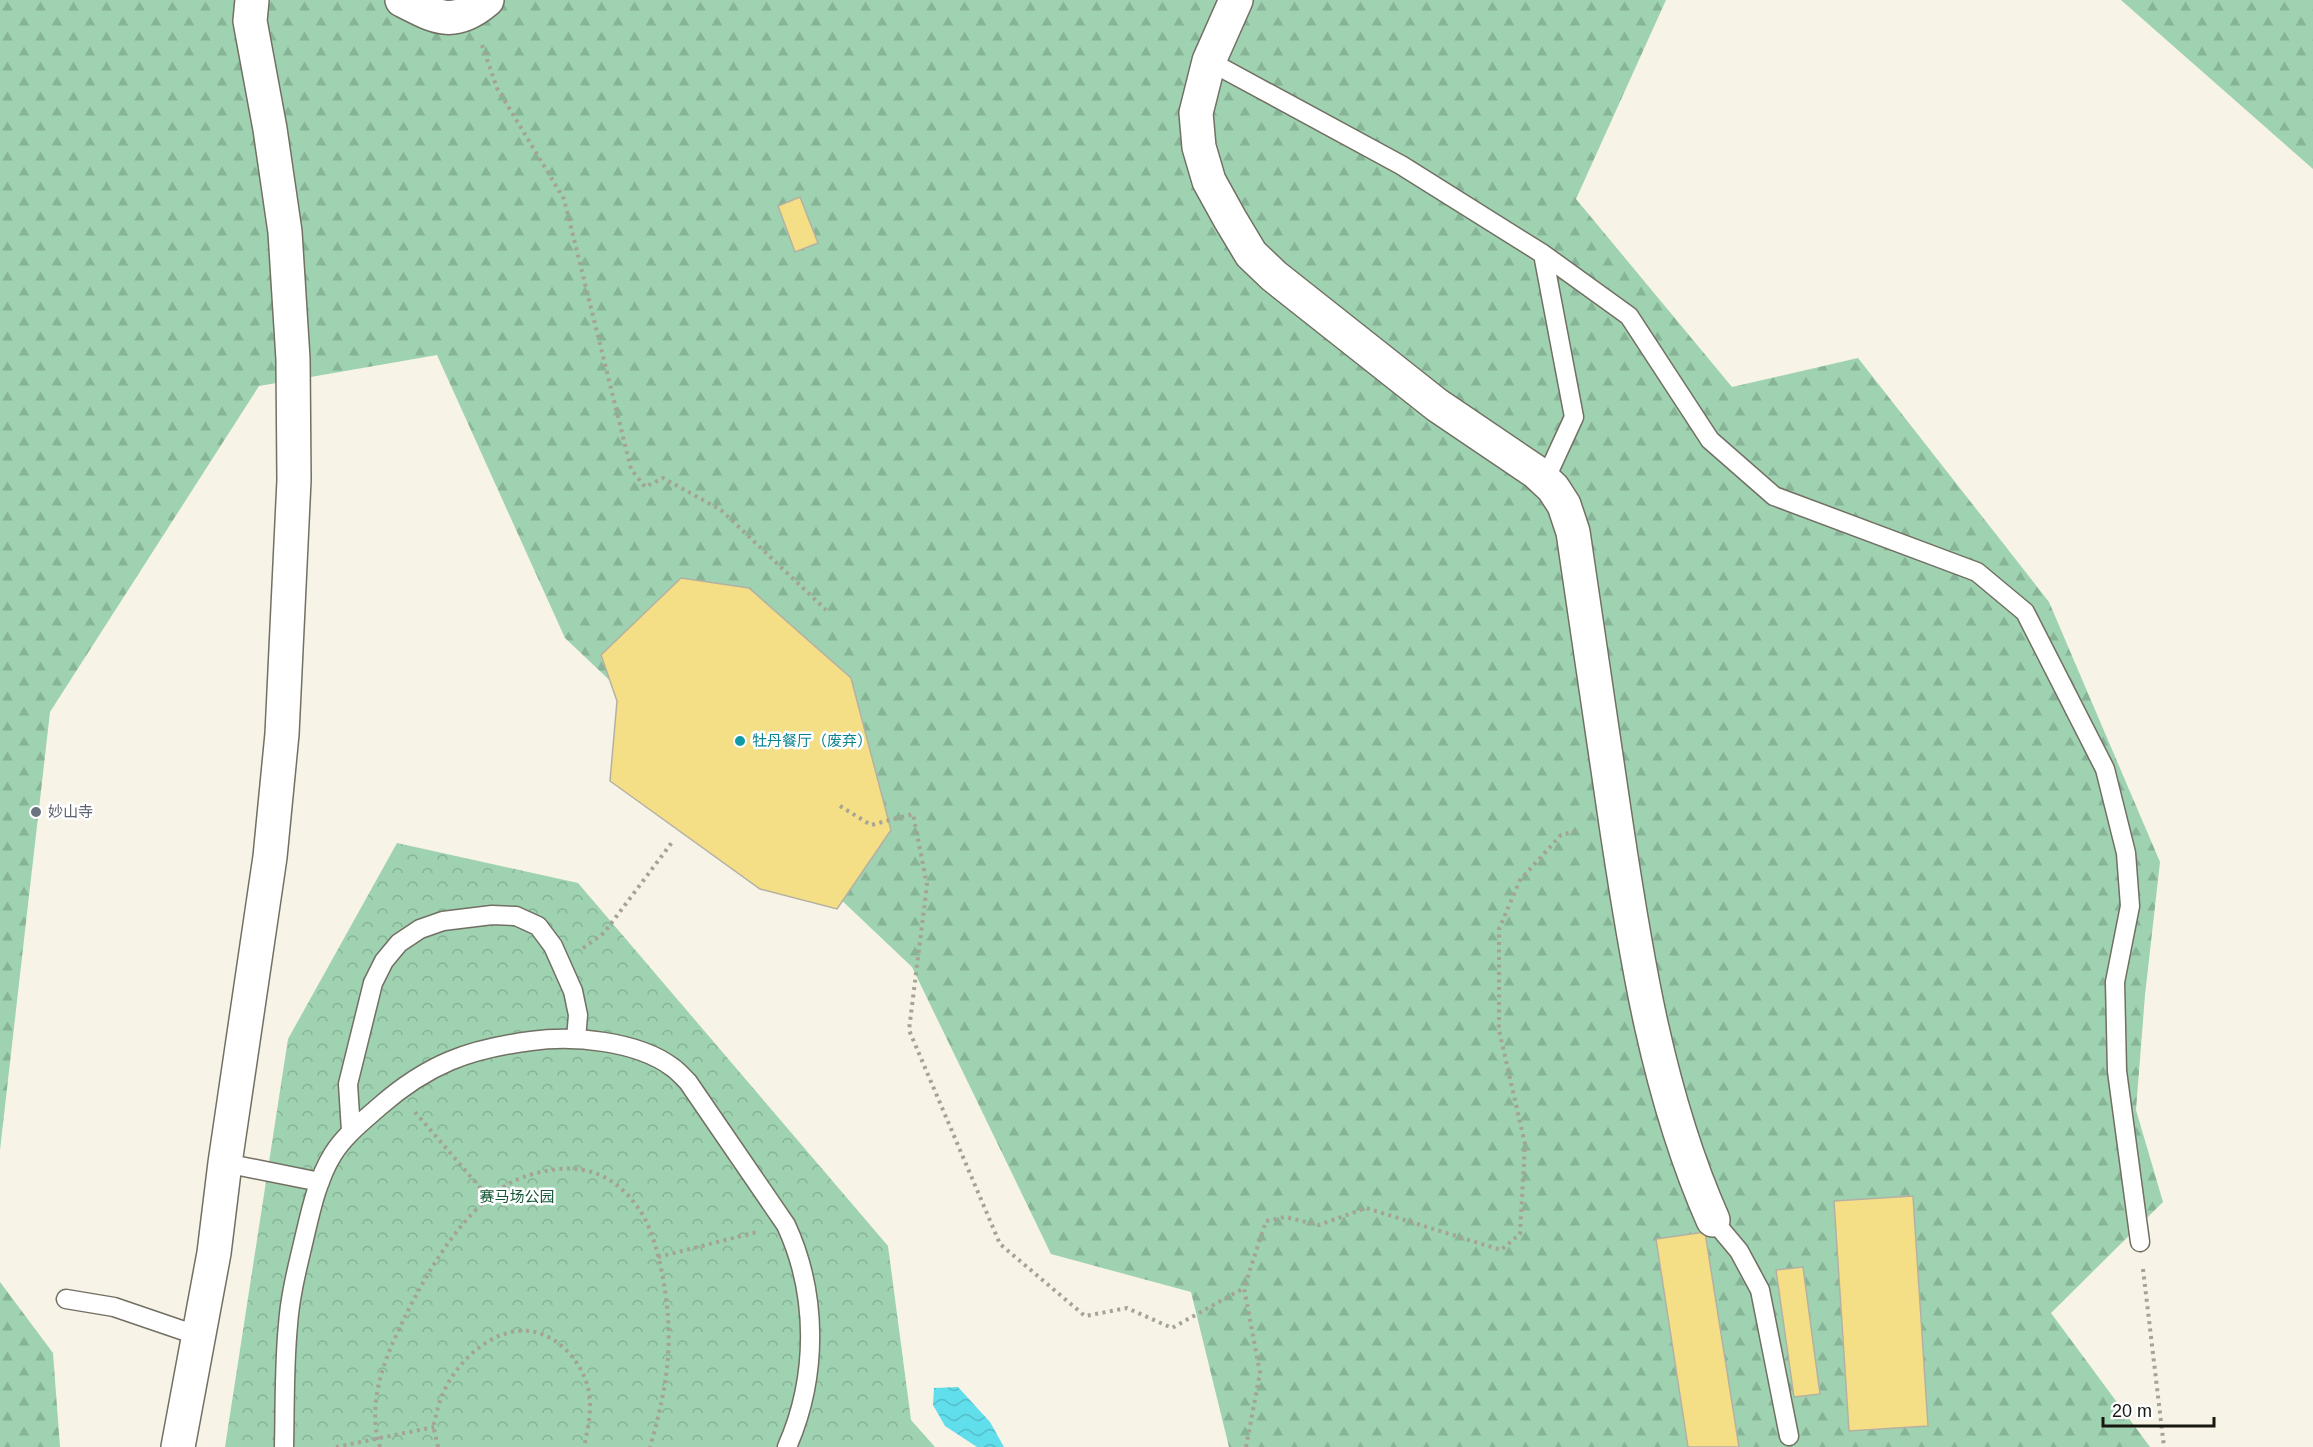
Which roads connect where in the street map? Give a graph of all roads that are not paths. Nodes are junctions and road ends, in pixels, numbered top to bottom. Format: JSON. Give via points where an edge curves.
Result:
{"nodes":[{"id":1,"x":252,"y":0,"type":"edge"},
{"id":2,"x":402,"y":0,"type":"edge"},
{"id":3,"x":1236,"y":0,"type":"edge"},
{"id":4,"x":479,"y":7,"type":"edge"},
{"id":5,"x":1209,"y":61,"type":"junction"},
{"id":6,"x":1544,"y":254,"type":"junction"},
{"id":7,"x":1545,"y":480,"type":"junction"},
{"id":8,"x":576,"y":1039,"type":"junction"},
{"id":9,"x":351,"y":1131,"type":"junction"},
{"id":10,"x":225,"y":1163,"type":"junction"},
{"id":11,"x":320,"y":1182,"type":"junction"},
{"id":12,"x":1713,"y":1220,"type":"joint"},
{"id":13,"x":2140,"y":1242,"type":"road end"},
{"id":14,"x":66,"y":1299,"type":"dead end"},
{"id":15,"x":199,"y":1336,"type":"junction"},
{"id":16,"x":1789,"y":1436,"type":"dead end"},
{"id":17,"x":178,"y":1447,"type":"edge"},
{"id":18,"x":284,"y":1447,"type":"edge"},
{"id":19,"x":787,"y":1447,"type":"edge"}],
"edges":[{"from":1,"to":10,"type":"street","via":[[250,21],[285,232],[293,359],[294,480],[282,734],[270,857]]},
{"from":2,"to":4,"type":"street","via":[[432,15],[452,18]]},
{"from":3,"to":5,"type":"street"},
{"from":5,"to":6,"type":"lane","via":[[1401,165]]},
{"from":5,"to":7,"type":"street","via":[[1196,113],[1199,147],[1209,181],[1251,254],[1437,405]]},
{"from":6,"to":7,"type":"lane","via":[[1574,417]]},
{"from":6,"to":13,"type":"lane","via":[[1629,316],[1710,440],[1774,496],[1977,572],[2025,612],[2105,769],[2126,853],[2130,906],[2115,982],[2117,1071]]},
{"from":7,"to":12,"type":"street","via":[[1564,505],[1573,532],[1630,918],[1651,1027],[1698,1187]]},
{"from":8,"to":9,"type":"lane","via":[[537,1040],[464,1054],[397,1090]]},
{"from":8,"to":9,"type":"lane","via":[[578,1015],[573,991],[553,946],[538,927],[516,916],[492,915],[443,921],[420,929],[399,943],[373,983],[348,1084]]},
{"from":8,"to":19,"type":"lane","via":[[615,1044],[672,1066],[688,1082],[786,1225],[795,1245],[810,1313],[804,1394]]},
{"from":9,"to":11,"type":"lane"},
{"from":10,"to":11,"type":"lane"},
{"from":10,"to":15,"type":"street"},
{"from":11,"to":18,"type":"lane","via":[[288,1324]]},
{"from":12,"to":16,"type":"lane","via":[[1739,1251],[1760,1290]]},
{"from":14,"to":15,"type":"lane","via":[[114,1307]]},
{"from":15,"to":17,"type":"street"}]}
